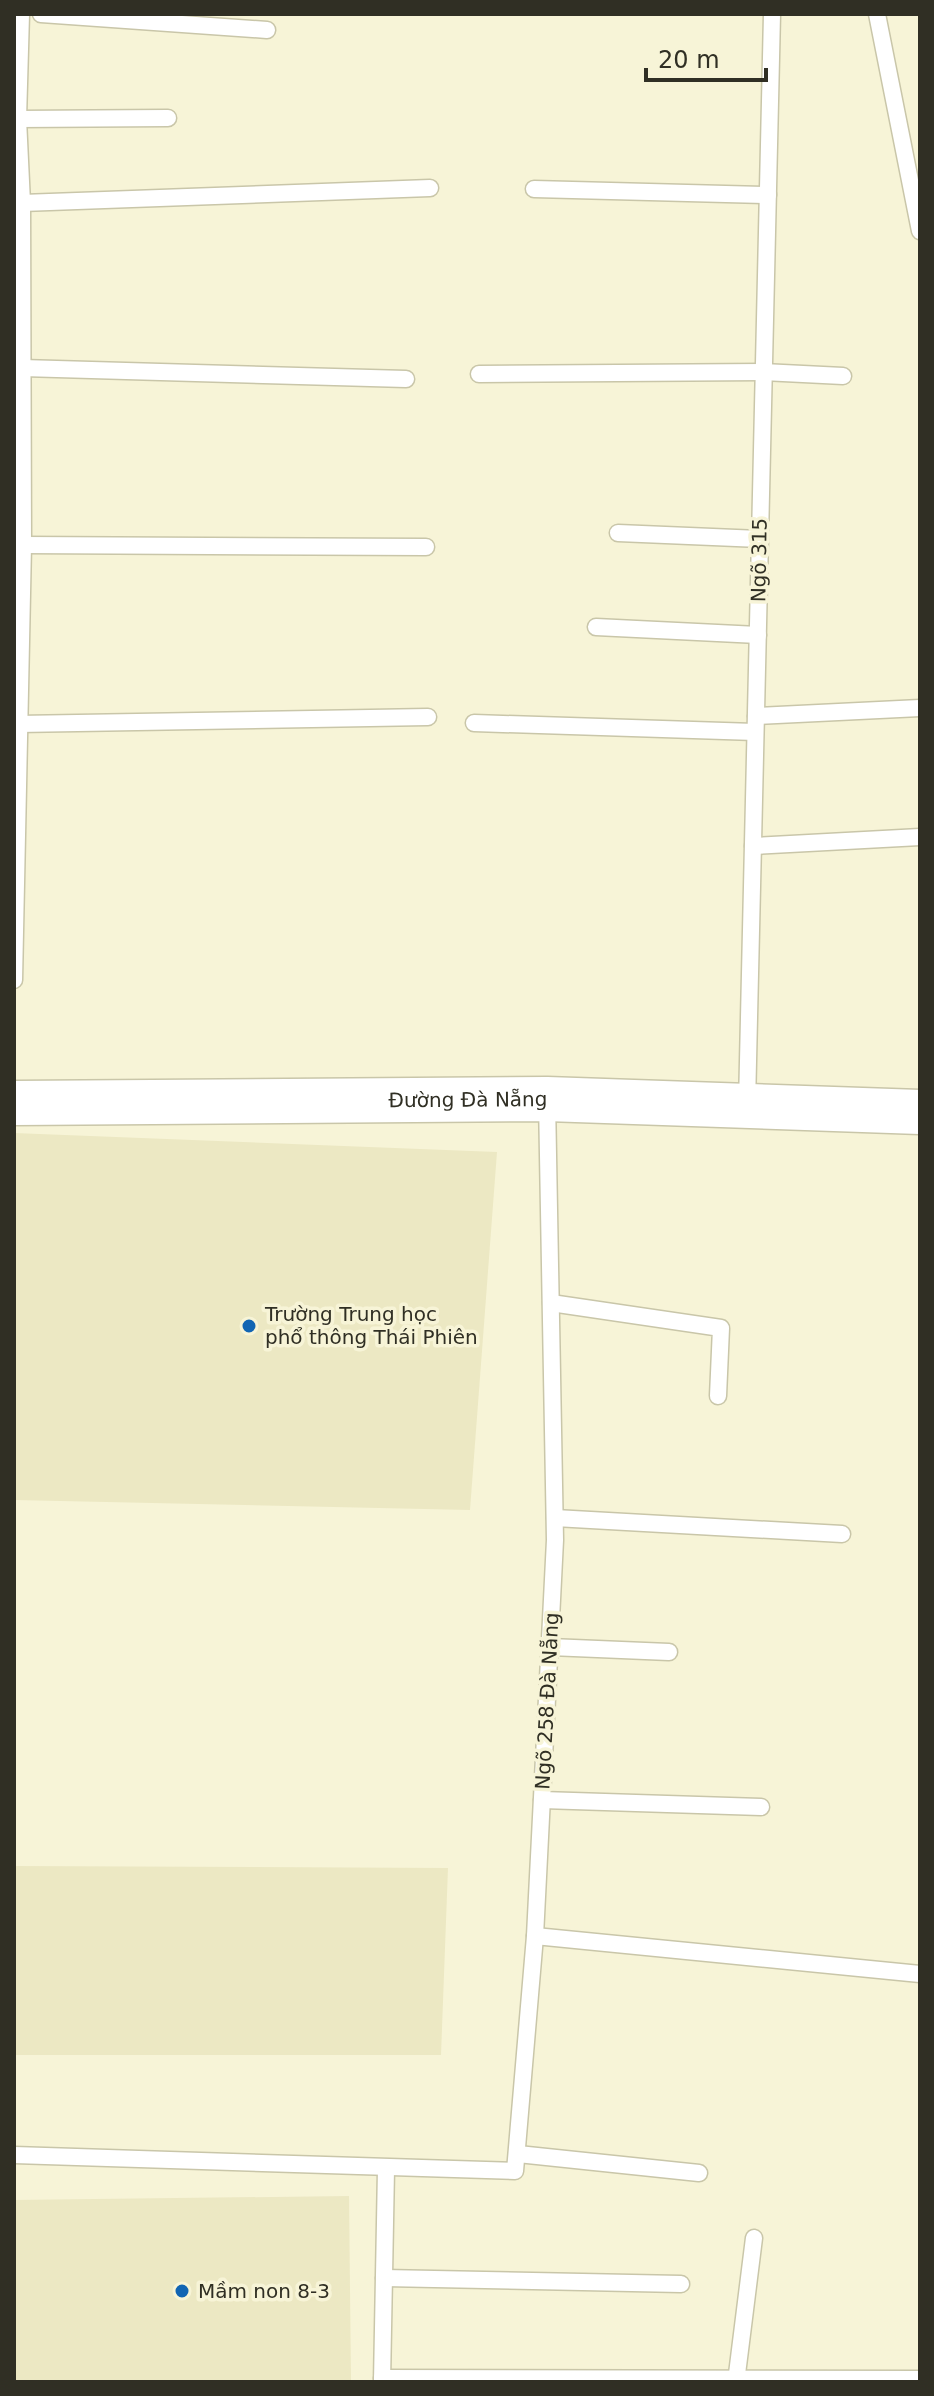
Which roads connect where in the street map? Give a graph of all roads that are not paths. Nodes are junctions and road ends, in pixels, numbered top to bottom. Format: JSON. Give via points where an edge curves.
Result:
{"nodes":[{"id":1,"x":21,"y":14,"type":"edge"},
{"id":2,"x":41,"y":14,"type":"edge"},
{"id":3,"x":772,"y":14,"type":"edge"},
{"id":4,"x":877,"y":14,"type":"edge"},
{"id":5,"x":267,"y":30,"type":"dead end"},
{"id":6,"x":168,"y":118,"type":"dead end"},
{"id":7,"x":18,"y":119,"type":"junction"},
{"id":8,"x":430,"y":188,"type":"dead end"},
{"id":9,"x":534,"y":189,"type":"dead end"},
{"id":10,"x":768,"y":195,"type":"junction"},
{"id":11,"x":22,"y":203,"type":"junction"},
{"id":12,"x":18,"y":224,"type":"edge"},
{"id":13,"x":920,"y":231,"type":"edge"},
{"id":14,"x":22,"y":368,"type":"junction"},
{"id":15,"x":763,"y":372,"type":"junction"},
{"id":16,"x":479,"y":374,"type":"dead end"},
{"id":17,"x":843,"y":376,"type":"dead end"},
{"id":18,"x":406,"y":379,"type":"dead end"},
{"id":19,"x":19,"y":448,"type":"edge"},
{"id":20,"x":618,"y":533,"type":"dead end"},
{"id":21,"x":760,"y":539,"type":"junction"},
{"id":22,"x":23,"y":545,"type":"junction"},
{"id":23,"x":426,"y":547,"type":"dead end"},
{"id":24,"x":596,"y":627,"type":"dead end"},
{"id":25,"x":758,"y":635,"type":"junction"},
{"id":26,"x":16,"y":695,"type":"edge"},
{"id":27,"x":920,"y":708,"type":"edge"},
{"id":28,"x":428,"y":717,"type":"dead end"},
{"id":29,"x":474,"y":723,"type":"dead end"},
{"id":30,"x":18,"y":724,"type":"junction"},
{"id":31,"x":756,"y":724,"type":"junction"},
{"id":32,"x":920,"y":837,"type":"edge"},
{"id":33,"x":753,"y":846,"type":"junction"},
{"id":34,"x":16,"y":847,"type":"edge"},
{"id":35,"x":14,"y":980,"type":"edge"},
{"id":36,"x":547,"y":1099,"type":"junction"},
{"id":37,"x":14,"y":1103,"type":"edge"},
{"id":38,"x":747,"y":1106,"type":"junction"},
{"id":39,"x":920,"y":1112,"type":"edge"},
{"id":40,"x":551,"y":1303,"type":"junction"},
{"id":41,"x":718,"y":1396,"type":"dead end"},
{"id":42,"x":555,"y":1518,"type":"junction"},
{"id":43,"x":842,"y":1534,"type":"dead end"},
{"id":44,"x":550,"y":1647,"type":"junction"},
{"id":45,"x":669,"y":1652,"type":"dead end"},
{"id":46,"x":542,"y":1800,"type":"junction"},
{"id":47,"x":761,"y":1807,"type":"dead end"},
{"id":48,"x":535,"y":1936,"type":"junction"},
{"id":49,"x":920,"y":1974,"type":"edge"},
{"id":50,"x":518,"y":2154,"type":"junction"},
{"id":51,"x":14,"y":2155,"type":"edge"},
{"id":52,"x":386,"y":2169,"type":"junction"},
{"id":53,"x":699,"y":2173,"type":"dead end"},
{"id":54,"x":754,"y":2238,"type":"dead end"},
{"id":55,"x":384,"y":2278,"type":"junction"},
{"id":56,"x":681,"y":2284,"type":"dead end"},
{"id":57,"x":920,"y":2379,"type":"edge"},
{"id":58,"x":382,"y":2380,"type":"edge"},
{"id":59,"x":737,"y":2380,"type":"edge"}],
"edges":[{"from":1,"to":7,"type":"lane"},
{"from":2,"to":5,"type":"lane"},
{"from":3,"to":10,"type":"lane","name":"Ngõ 315"},
{"from":4,"to":13,"type":"lane"},
{"from":6,"to":7,"type":"lane"},
{"from":7,"to":11,"type":"lane"},
{"from":8,"to":11,"type":"lane"},
{"from":9,"to":10,"type":"lane"},
{"from":10,"to":15,"type":"lane","name":"Ngõ 315"},
{"from":11,"to":12,"type":"lane"},
{"from":12,"to":14,"type":"lane"},
{"from":14,"to":18,"type":"lane"},
{"from":14,"to":19,"type":"lane"},
{"from":15,"to":16,"type":"lane"},
{"from":15,"to":17,"type":"lane"},
{"from":15,"to":21,"type":"lane","name":"Ngõ 315"},
{"from":19,"to":22,"type":"lane"},
{"from":20,"to":21,"type":"lane"},
{"from":21,"to":25,"type":"lane","name":"Ngõ 315"},
{"from":22,"to":23,"type":"lane"},
{"from":22,"to":26,"type":"lane"},
{"from":24,"to":25,"type":"lane"},
{"from":25,"to":31,"type":"lane","name":"Ngõ 315"},
{"from":26,"to":30,"type":"lane"},
{"from":27,"to":31,"type":"lane"},
{"from":28,"to":30,"type":"lane"},
{"from":29,"to":31,"type":"lane"},
{"from":30,"to":34,"type":"lane"},
{"from":31,"to":33,"type":"lane","name":"Ngõ 315"},
{"from":32,"to":33,"type":"lane"},
{"from":33,"to":38,"type":"lane","name":"Ngõ 315"},
{"from":34,"to":35,"type":"lane"},
{"from":36,"to":37,"type":"main road","name":"Đường Đà Nẵng"},
{"from":36,"to":38,"type":"main road","name":"Đường Đà Nẵng"},
{"from":36,"to":40,"type":"lane","name":"Ngõ 258 Đà Nẵng"},
{"from":38,"to":39,"type":"main road","name":"Đường Đà Nẵng"},
{"from":40,"to":41,"type":"lane","via":[[721,1328]]},
{"from":40,"to":42,"type":"lane","name":"Ngõ 258 Đà Nẵng"},
{"from":42,"to":43,"type":"lane"},
{"from":42,"to":44,"type":"lane","name":"Ngõ 258 Đà Nẵng"},
{"from":44,"to":45,"type":"lane"},
{"from":44,"to":46,"type":"lane","name":"Ngõ 258 Đà Nẵng"},
{"from":46,"to":47,"type":"lane"},
{"from":46,"to":48,"type":"lane","name":"Ngõ 258 Đà Nẵng"},
{"from":48,"to":49,"type":"lane"},
{"from":48,"to":50,"type":"lane","name":"Ngõ 258 Đà Nẵng"},
{"from":50,"to":52,"type":"lane","via":[[515,2171]]},
{"from":50,"to":53,"type":"lane"},
{"from":51,"to":52,"type":"lane"},
{"from":52,"to":55,"type":"lane"},
{"from":54,"to":59,"type":"lane"},
{"from":55,"to":56,"type":"lane"},
{"from":55,"to":58,"type":"lane"},
{"from":57,"to":59,"type":"lane"},
{"from":58,"to":59,"type":"lane"}]}
